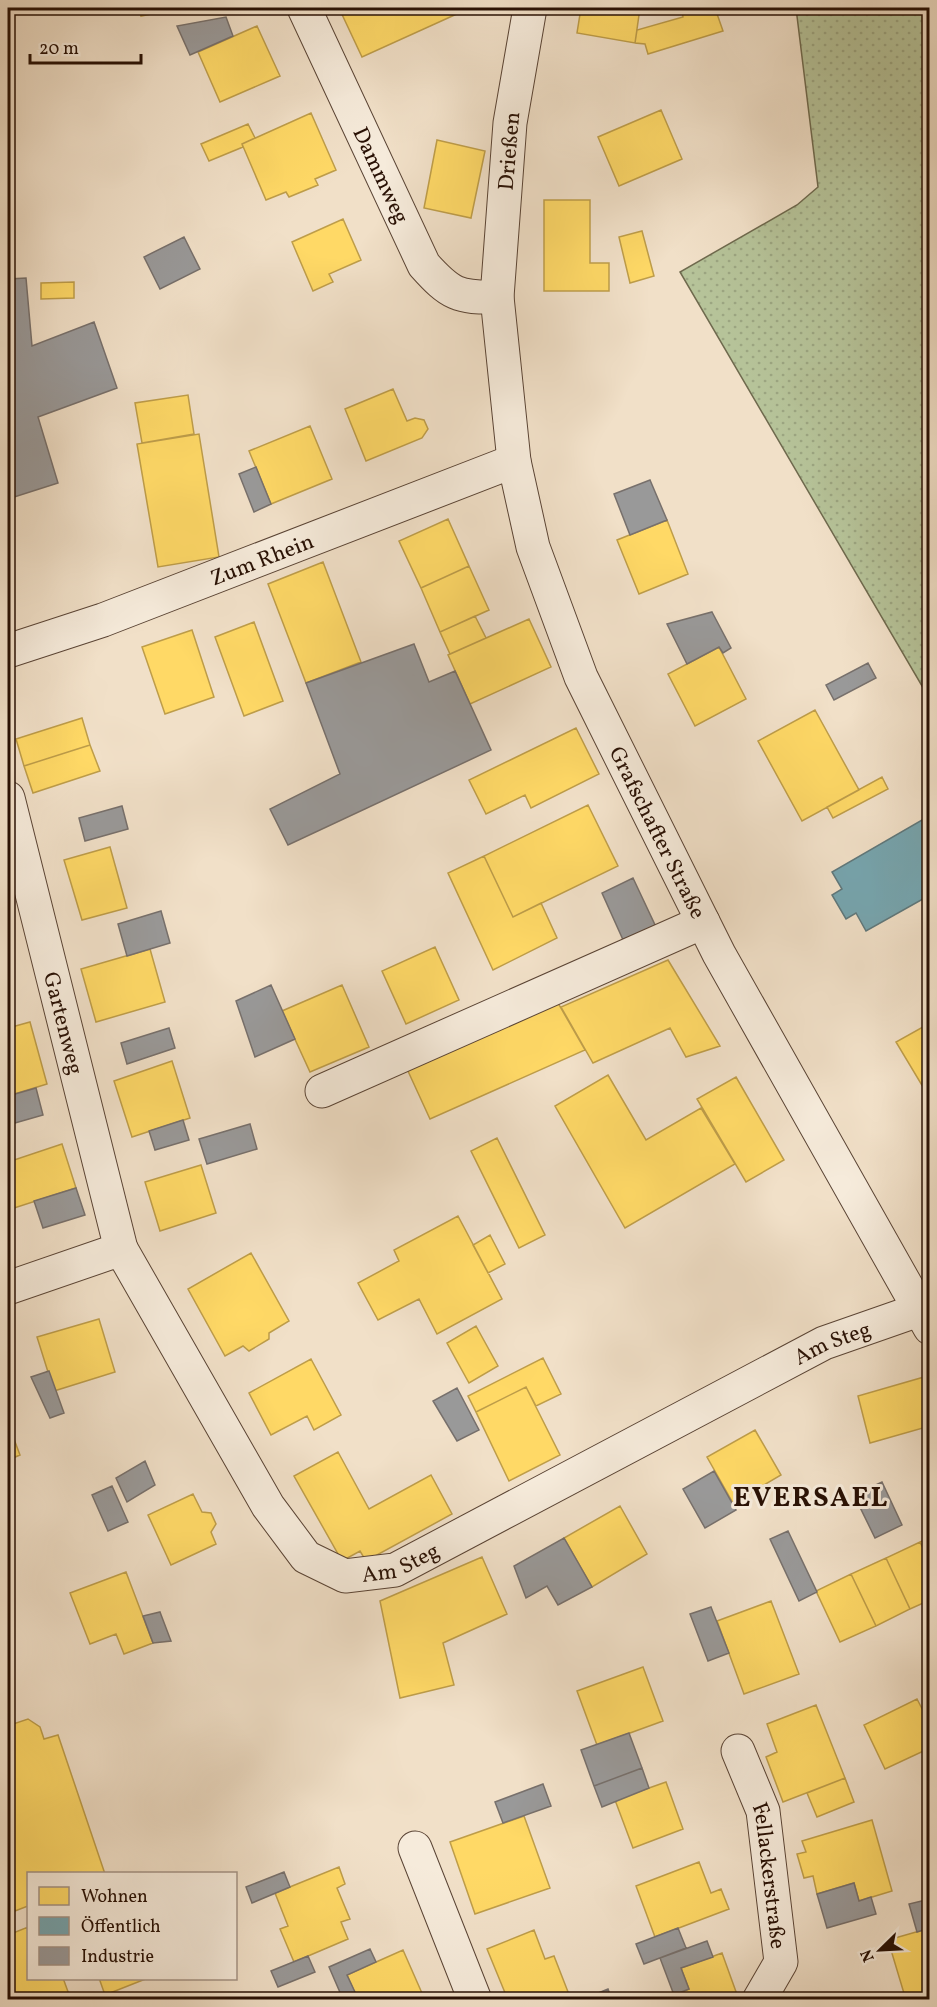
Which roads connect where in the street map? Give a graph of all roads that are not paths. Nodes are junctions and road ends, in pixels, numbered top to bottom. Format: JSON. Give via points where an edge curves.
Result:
{"nodes":[{"id":1,"x":304,"y":8,"type":"edge"},
{"id":2,"x":530,"y":8,"type":"edge"},
{"id":3,"x":497,"y":297,"type":"junction"},
{"id":4,"x":514,"y":461,"type":"junction"},
{"id":5,"x":8,"y":651,"type":"edge"},
{"id":6,"x":8,"y":798,"type":"edge"},
{"id":7,"x":703,"y":922,"type":"junction"},
{"id":8,"x":322,"y":1091,"type":"dead end"},
{"id":9,"x":121,"y":1249,"type":"junction"},
{"id":10,"x":8,"y":1287,"type":"edge"},
{"id":11,"x":926,"y":1315,"type":"edge"},
{"id":12,"x":738,"y":1751,"type":"dead end"},
{"id":13,"x":415,"y":1848,"type":"dead end"},
{"id":14,"x":475,"y":2000,"type":"edge"},
{"id":15,"x":759,"y":2000,"type":"edge"}],
"edges":[{"from":1,"to":3,"type":"street","name":"Dammweg","via":[[424,265],[443,286],[467,298]]},
{"from":2,"to":3,"type":"street","name":"Drießen","via":[[510,123]]},
{"from":3,"to":4,"type":"street","name":"Grafschafter Straße"},
{"from":4,"to":5,"type":"street","name":"Zum Rhein","via":[[103,620]]},
{"from":4,"to":7,"type":"street","name":"Grafschafter Straße","via":[[533,547],[581,677]]},
{"from":6,"to":9,"type":"street","name":"Gartenweg"},
{"from":7,"to":8,"type":"street"},
{"from":7,"to":11,"type":"street","name":"Grafschafter Straße"},
{"from":9,"to":10,"type":"street"},
{"from":9,"to":11,"type":"street","name":"Am Steg","via":[[268,1506],[306,1557],[345,1576],[395,1570],[824,1343]]},
{"from":12,"to":15,"type":"street","name":"Fellackerstraße","via":[[763,1811],[781,1962]]},
{"from":13,"to":14,"type":"street"}]}
